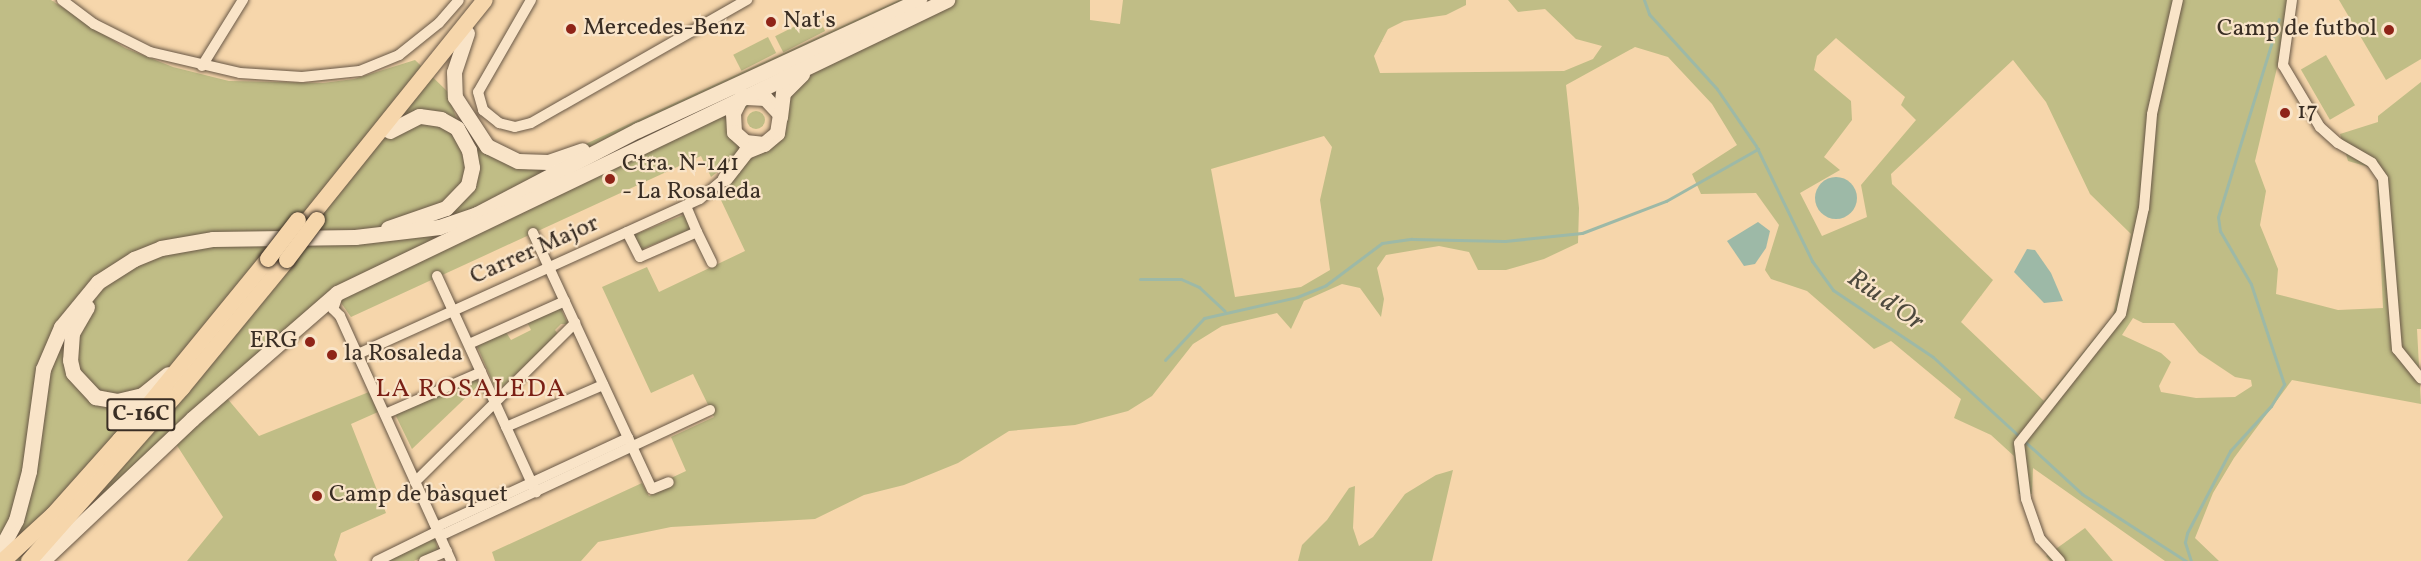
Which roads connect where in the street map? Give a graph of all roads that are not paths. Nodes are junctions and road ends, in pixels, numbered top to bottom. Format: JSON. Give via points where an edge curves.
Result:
{"nodes":[{"id":1,"x":62,"y":0,"type":"edge"},
{"id":2,"x":243,"y":0,"type":"edge"},
{"id":3,"x":459,"y":0,"type":"edge"},
{"id":4,"x":474,"y":0,"type":"edge"},
{"id":5,"x":484,"y":0,"type":"edge"},
{"id":6,"x":493,"y":0,"type":"edge"},
{"id":7,"x":531,"y":0,"type":"edge"},
{"id":8,"x":919,"y":0,"type":"edge"},
{"id":9,"x":946,"y":0,"type":"edge"},
{"id":10,"x":2178,"y":0,"type":"edge"},
{"id":11,"x":2292,"y":0,"type":"edge"},
{"id":12,"x":741,"y":2,"type":"edge"},
{"id":13,"x":467,"y":33,"type":"junction"},
{"id":14,"x":832,"y":39,"type":"junction"},
{"id":15,"x":816,"y":63,"type":"junction"},
{"id":16,"x":202,"y":66,"type":"junction"},
{"id":17,"x":741,"y":97,"type":"junction"},
{"id":18,"x":780,"y":117,"type":"junction"},
{"id":19,"x":734,"y":129,"type":"junction"},
{"id":20,"x":638,"y":130,"type":"junction"},
{"id":21,"x":390,"y":131,"type":"junction"},
{"id":22,"x":664,"y":136,"type":"junction"},
{"id":23,"x":764,"y":144,"type":"junction"},
{"id":24,"x":725,"y":178,"type":"junction"},
{"id":25,"x":686,"y":206,"type":"junction"},
{"id":26,"x":308,"y":220,"type":"junction"},
{"id":27,"x":461,"y":232,"type":"junction"},
{"id":28,"x":627,"y":232,"type":"junction"},
{"id":29,"x":697,"y":232,"type":"junction"},
{"id":30,"x":533,"y":233,"type":"dead end"},
{"id":31,"x":344,"y":237,"type":"junction"},
{"id":32,"x":278,"y":259,"type":"junction"},
{"id":33,"x":712,"y":263,"type":"dead end"},
{"id":34,"x":549,"y":267,"type":"junction"},
{"id":35,"x":437,"y":276,"type":"dead end"},
{"id":36,"x":339,"y":292,"type":"junction"},
{"id":37,"x":565,"y":301,"type":"junction"},
{"id":38,"x":453,"y":311,"type":"junction"},
{"id":39,"x":575,"y":323,"type":"junction"},
{"id":40,"x":468,"y":344,"type":"junction"},
{"id":41,"x":358,"y":354,"type":"junction"},
{"id":42,"x":187,"y":360,"type":"junction"},
{"id":43,"x":481,"y":372,"type":"junction"},
{"id":44,"x":2421,"y":379,"type":"edge"},
{"id":45,"x":603,"y":385,"type":"junction"},
{"id":46,"x":495,"y":402,"type":"junction"},
{"id":47,"x":710,"y":410,"type":"dead end"},
{"id":48,"x":384,"y":414,"type":"junction"},
{"id":49,"x":506,"y":427,"type":"junction"},
{"id":50,"x":630,"y":443,"type":"junction"},
{"id":51,"x":415,"y":482,"type":"junction"},
{"id":52,"x":669,"y":482,"type":"dead end"},
{"id":53,"x":534,"y":487,"type":"junction"},
{"id":54,"x":438,"y":531,"type":"junction"},
{"id":55,"x":0,"y":550,"type":"edge"},
{"id":56,"x":449,"y":556,"type":"edge"},
{"id":57,"x":3,"y":561,"type":"edge"},
{"id":58,"x":19,"y":561,"type":"edge"},
{"id":59,"x":29,"y":561,"type":"edge"},
{"id":60,"x":42,"y":561,"type":"edge"},
{"id":61,"x":377,"y":561,"type":"edge"},
{"id":62,"x":424,"y":561,"type":"edge"},
{"id":63,"x":2060,"y":561,"type":"edge"}],
"edges":[{"from":1,"to":16,"type":"street","via":[[94,24],[150,52]]},
{"from":2,"to":16,"type":"street"},
{"from":3,"to":16,"type":"street","via":[[439,23],[399,55],[360,71],[302,77],[240,74]]},
{"from":4,"to":26,"type":"main road","number":"C-16C"},
{"from":5,"to":26,"type":"main road","number":"C-16C"},
{"from":6,"to":13,"type":"main road"},
{"from":7,"to":12,"type":"street","via":[[478,92],[483,110],[499,123],[514,127],[531,123]]},
{"from":8,"to":14,"type":"main road"},
{"from":9,"to":15,"type":"main road"},
{"from":10,"to":63,"type":"street","via":[[2152,114],[2144,208],[2121,314],[2022,439],[2026,499],[2040,539]]},
{"from":11,"to":44,"type":"street","via":[[2283,65],[2320,127],[2372,163],[2383,179],[2397,349]]},
{"from":13,"to":20,"type":"main road","via":[[454,72],[454,98],[488,146],[518,161],[548,162]]},
{"from":13,"to":21,"type":"main road"},
{"from":14,"to":17,"type":"main road","via":[[754,84]]},
{"from":14,"to":20,"type":"main road"},
{"from":15,"to":17,"type":"main road"},
{"from":15,"to":18,"type":"main road","via":[[783,93]]},
{"from":17,"to":18,"type":"main road","via":[[765,98],[776,106]]},
{"from":17,"to":19,"type":"main road"},
{"from":17,"to":20,"type":"main road","via":[[729,96]]},
{"from":17,"to":22,"type":"main road"},
{"from":18,"to":23,"type":"main road","via":[[777,133]]},
{"from":19,"to":22,"type":"main road","via":[[710,121]]},
{"from":19,"to":23,"type":"main road","via":[[745,142]]},
{"from":19,"to":24,"type":"main road"},
{"from":20,"to":31,"type":"main road","via":[[477,214],[407,233]]},
{"from":21,"to":26,"type":"main road"},
{"from":21,"to":31,"type":"main road","via":[[419,116],[441,119],[457,128],[469,150],[468,185],[446,208],[391,228]]},
{"from":22,"to":27,"type":"main road"},
{"from":23,"to":24,"type":"main road","via":[[746,151]]},
{"from":24,"to":25,"type":"street","name":"Carrer Major"},
{"from":25,"to":28,"type":"street","name":"Carrer Major"},
{"from":25,"to":29,"type":"street"},
{"from":26,"to":32,"type":"main road","number":"C-16C","bridge":true},
{"from":27,"to":36,"type":"main road"},
{"from":27,"to":42,"type":"main road","via":[[388,244],[214,248],[162,257],[101,292],[77,320],[69,346],[73,373],[81,383],[95,397],[117,401],[142,395]]},
{"from":28,"to":29,"type":"street","via":[[639,257]]},
{"from":28,"to":34,"type":"street","name":"Carrer Major"},
{"from":29,"to":33,"type":"street"},
{"from":30,"to":34,"type":"street"},
{"from":31,"to":55,"type":"main road","via":[[185,242],[134,259],[98,282],[61,327],[43,369],[29,471],[16,520]]},
{"from":32,"to":42,"type":"main road","number":"C-16C"},
{"from":32,"to":58,"type":"main road","number":"C-16C","via":[[124,447]]},
{"from":32,"to":59,"type":"main road","via":[[175,397]]},
{"from":34,"to":37,"type":"street"},
{"from":34,"to":38,"type":"street","name":"Carrer Major"},
{"from":35,"to":38,"type":"street"},
{"from":36,"to":41,"type":"street","via":[[333,309]]},
{"from":36,"to":60,"type":"main road","via":[[192,419]]},
{"from":37,"to":39,"type":"street"},
{"from":37,"to":40,"type":"street"},
{"from":38,"to":40,"type":"street"},
{"from":38,"to":41,"type":"street","name":"Carrer Major"},
{"from":39,"to":45,"type":"street"},
{"from":39,"to":46,"type":"street"},
{"from":40,"to":43,"type":"street"},
{"from":41,"to":48,"type":"street"},
{"from":42,"to":57,"type":"main road","number":"C-16C","via":[[53,515]]},
{"from":43,"to":46,"type":"street"},
{"from":43,"to":48,"type":"street"},
{"from":45,"to":49,"type":"street"},
{"from":45,"to":50,"type":"street"},
{"from":46,"to":49,"type":"street"},
{"from":46,"to":51,"type":"street"},
{"from":47,"to":50,"type":"street"},
{"from":48,"to":51,"type":"street"},
{"from":49,"to":53,"type":"street"},
{"from":50,"to":52,"type":"street","via":[[652,489]]},
{"from":50,"to":53,"type":"street"},
{"from":51,"to":54,"type":"street"},
{"from":53,"to":54,"type":"street"},
{"from":54,"to":56,"type":"street"},
{"from":54,"to":61,"type":"street"},
{"from":56,"to":62,"type":"street"}]}
